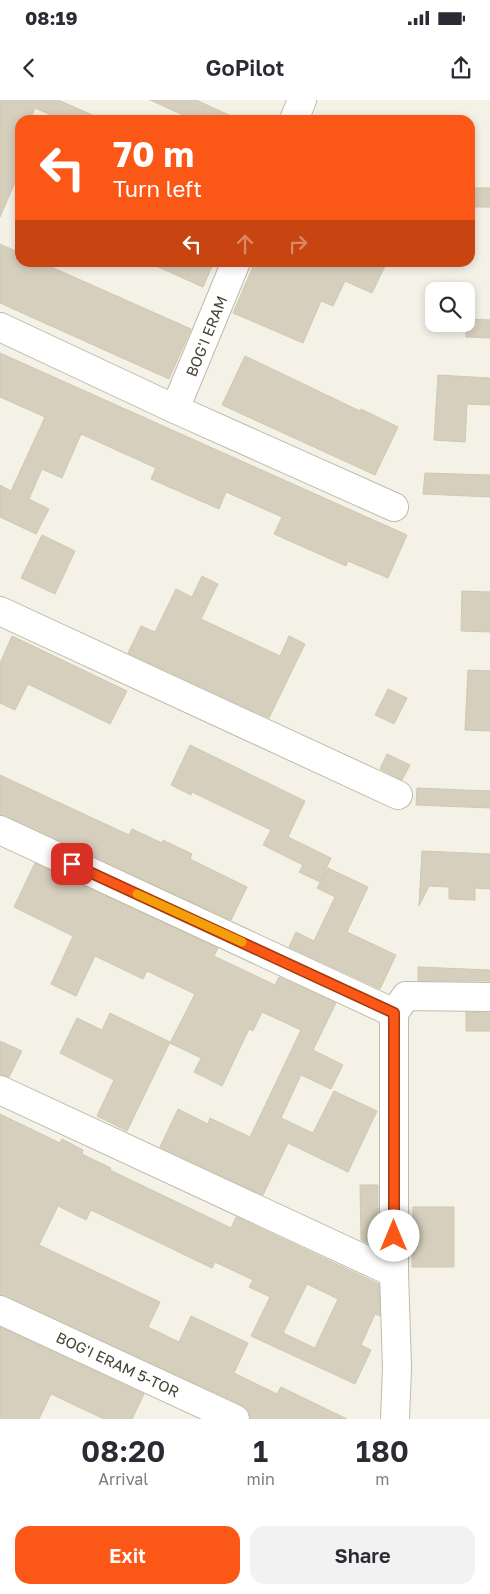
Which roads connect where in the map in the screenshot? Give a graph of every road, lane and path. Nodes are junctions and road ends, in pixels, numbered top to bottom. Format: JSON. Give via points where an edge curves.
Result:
{"nodes":[{"id":1,"x":302,"y":100,"type":"edge"},
{"id":2,"x":296,"y":115,"type":"edge"},
{"id":3,"x":234,"y":267,"type":"edge"},
{"id":4,"x":0,"y":327,"type":"edge"},
{"id":5,"x":175,"y":410,"type":"junction"},
{"id":6,"x":394,"y":506,"type":"dead end"},
{"id":7,"x":0,"y":611,"type":"edge"},
{"id":8,"x":398,"y":795,"type":"dead end"},
{"id":9,"x":0,"y":830,"type":"edge"},
{"id":10,"x":490,"y":997,"type":"edge"},
{"id":11,"x":394,"y":1013,"type":"junction"},
{"id":12,"x":0,"y":1090,"type":"edge"},
{"id":13,"x":394,"y":1273,"type":"junction"},
{"id":14,"x":0,"y":1310,"type":"edge"},
{"id":15,"x":235,"y":1419,"type":"edge"},
{"id":16,"x":395,"y":1419,"type":"edge"}],
"edges":[{"from":1,"to":2,"type":"street"},
{"from":3,"to":5,"type":"street","name":"BOG'I ERAM"},
{"from":4,"to":5,"type":"street"},
{"from":5,"to":6,"type":"street"},
{"from":7,"to":8,"type":"street"},
{"from":9,"to":11,"type":"street"},
{"from":10,"to":11,"type":"street","via":[[406,996]]},
{"from":11,"to":13,"type":"street"},
{"from":12,"to":13,"type":"street"},
{"from":13,"to":16,"type":"street"},
{"from":14,"to":15,"type":"street","name":"BOG'I ERAM 5-TOR"}]}
